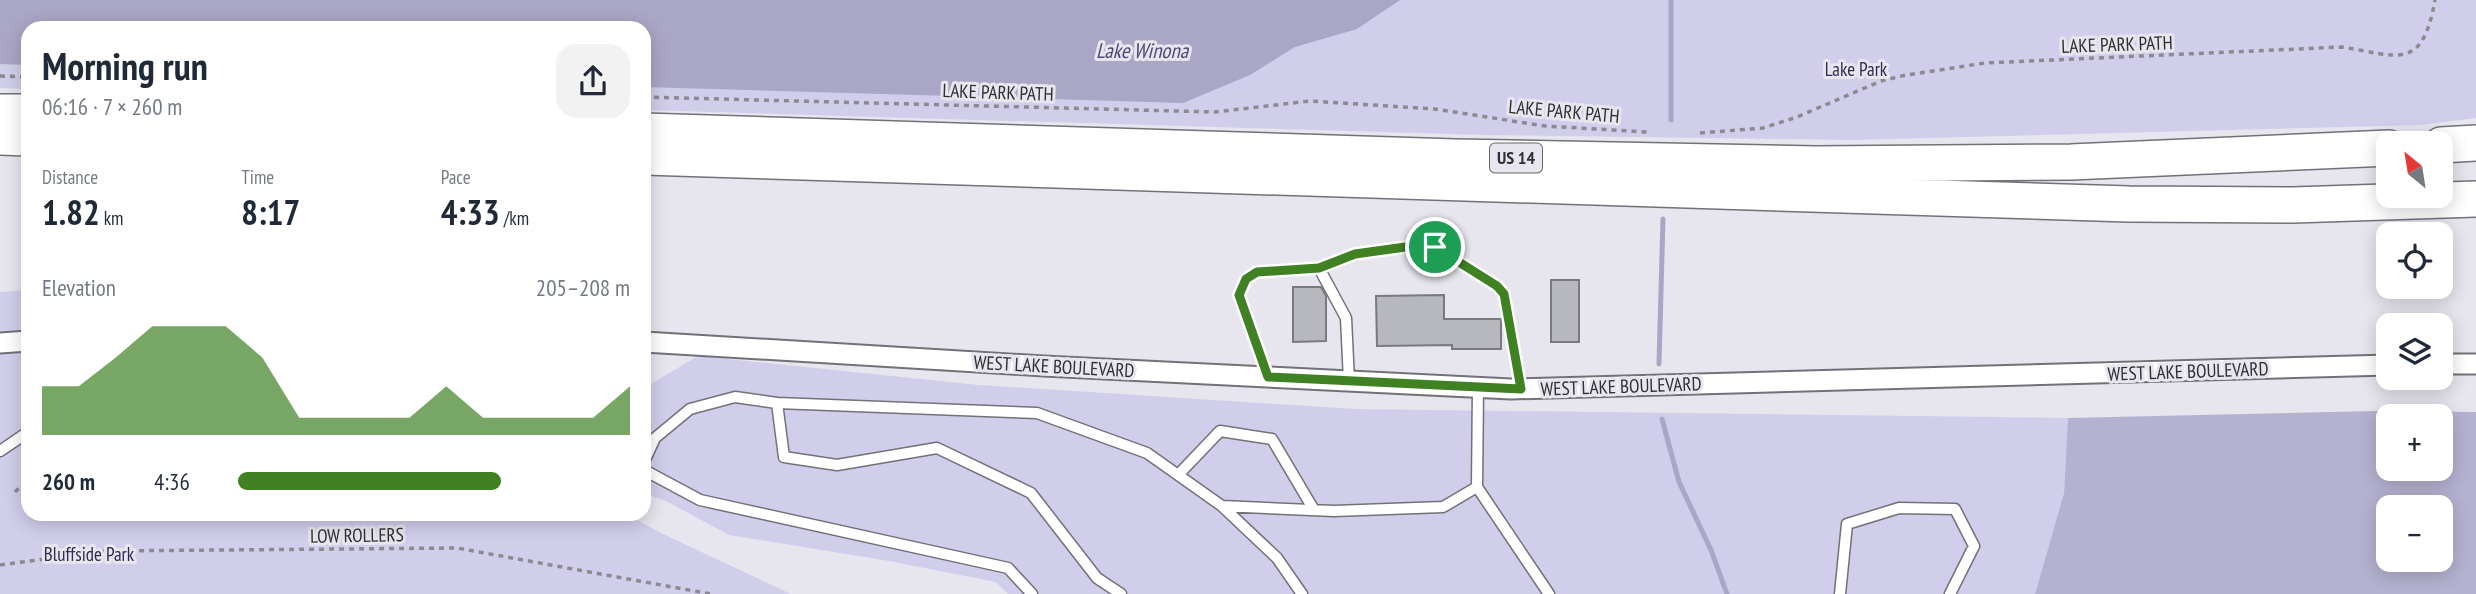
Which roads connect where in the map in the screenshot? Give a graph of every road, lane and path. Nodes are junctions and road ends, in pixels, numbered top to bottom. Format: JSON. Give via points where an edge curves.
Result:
{"nodes":[{"id":1,"x":2435,"y":0,"type":"edge"},
{"id":2,"x":0,"y":76,"type":"edge"},
{"id":3,"x":21,"y":77,"type":"edge"},
{"id":4,"x":651,"y":97,"type":"edge"},
{"id":5,"x":0,"y":112,"type":"edge"},
{"id":6,"x":21,"y":113,"type":"edge"},
{"id":7,"x":651,"y":131,"type":"edge"},
{"id":8,"x":1652,"y":132,"type":"dead end"},
{"id":9,"x":1693,"y":133,"type":"dead end"},
{"id":10,"x":0,"y":137,"type":"edge"},
{"id":11,"x":21,"y":138,"type":"edge"},
{"id":12,"x":2476,"y":143,"type":"edge"},
{"id":13,"x":2454,"y":144,"type":"edge"},
{"id":14,"x":2376,"y":149,"type":"edge"},
{"id":15,"x":651,"y":157,"type":"edge"},
{"id":16,"x":2476,"y":199,"type":"edge"},
{"id":17,"x":1319,"y":268,"type":"junction"},
{"id":18,"x":21,"y":342,"type":"edge"},
{"id":19,"x":651,"y":342,"type":"edge"},
{"id":20,"x":0,"y":343,"type":"edge"},
{"id":21,"x":2453,"y":364,"type":"edge"},
{"id":22,"x":2476,"y":364,"type":"edge"},
{"id":23,"x":2376,"y":366,"type":"edge"},
{"id":24,"x":1268,"y":377,"type":"junction"},
{"id":25,"x":1349,"y":382,"type":"junction"},
{"id":26,"x":1478,"y":388,"type":"junction"},
{"id":27,"x":1521,"y":389,"type":"junction"},
{"id":28,"x":777,"y":403,"type":"junction"},
{"id":29,"x":21,"y":436,"type":"edge"},
{"id":30,"x":651,"y":447,"type":"edge"},
{"id":31,"x":0,"y":450,"type":"edge"},
{"id":32,"x":651,"y":474,"type":"edge"},
{"id":33,"x":1178,"y":475,"type":"junction"},
{"id":34,"x":21,"y":486,"type":"edge"},
{"id":35,"x":1478,"y":487,"type":"junction"},
{"id":36,"x":15,"y":492,"type":"dead end"},
{"id":37,"x":1222,"y":506,"type":"junction"},
{"id":38,"x":1314,"y":510,"type":"junction"},
{"id":39,"x":0,"y":565,"type":"edge"},
{"id":40,"x":711,"y":594,"type":"edge"},
{"id":41,"x":1032,"y":594,"type":"edge"},
{"id":42,"x":1121,"y":594,"type":"edge"},
{"id":43,"x":1302,"y":594,"type":"edge"},
{"id":44,"x":1549,"y":594,"type":"edge"},
{"id":45,"x":1839,"y":594,"type":"edge"},
{"id":46,"x":1951,"y":594,"type":"edge"}],
"edges":[{"from":1,"to":9,"type":"path","name":"LAKE PARK PATH","via":[[2424,38],[2403,56],[2342,47],[1985,63],[1881,81],[1763,128]]},
{"from":2,"to":3,"type":"path"},
{"from":4,"to":8,"type":"path","name":"LAKE PARK PATH","via":[[1215,112],[1310,101],[1435,109],[1545,126]]},
{"from":5,"to":6,"type":"highway"},
{"from":7,"to":14,"type":"highway","number":"US 14","via":[[1442,157],[1816,164],[2071,162]]},
{"from":10,"to":11,"type":"highway"},
{"from":12,"to":13,"type":"highway"},
{"from":15,"to":16,"type":"highway","number":"US 14","via":[[2129,204]]},
{"from":17,"to":24,"type":"lane","via":[[1257,272],[1246,279],[1239,295]]},
{"from":17,"to":25,"type":"lane","via":[[1346,318]]},
{"from":17,"to":27,"type":"lane","via":[[1355,254],[1435,247],[1504,294]]},
{"from":18,"to":20,"type":"street"},
{"from":19,"to":24,"type":"street","name":"WEST LAKE BOULEVARD"},
{"from":21,"to":22,"type":"street"},
{"from":23,"to":27,"type":"street","name":"WEST LAKE BOULEVARD"},
{"from":24,"to":25,"type":"street","name":"WEST LAKE BOULEVARD"},
{"from":25,"to":26,"type":"street","name":"WEST LAKE BOULEVARD"},
{"from":26,"to":27,"type":"street","name":"WEST LAKE BOULEVARD"},
{"from":26,"to":35,"type":"lane"},
{"from":28,"to":30,"type":"lane","via":[[735,397],[690,409]]},
{"from":28,"to":33,"type":"lane","via":[[1037,412],[1147,453]]},
{"from":28,"to":42,"type":"lane","via":[[784,457],[837,465],[937,448],[1031,493],[1097,578]]},
{"from":29,"to":31,"type":"lane"},
{"from":32,"to":41,"type":"lane","via":[[700,500],[1008,568]]},
{"from":33,"to":37,"type":"lane"},
{"from":33,"to":38,"type":"lane","via":[[1220,431],[1272,439]]},
{"from":34,"to":36,"type":"path"},
{"from":35,"to":38,"type":"lane","via":[[1443,507]]},
{"from":35,"to":44,"type":"lane"},
{"from":37,"to":38,"type":"lane"},
{"from":37,"to":43,"type":"lane","via":[[1277,558]]},
{"from":39,"to":40,"type":"path","name":"LOW ROLLERS","via":[[105,551],[457,548]]},
{"from":45,"to":46,"type":"lane","via":[[1847,524],[1899,508],[1955,509],[1974,547]]}]}
